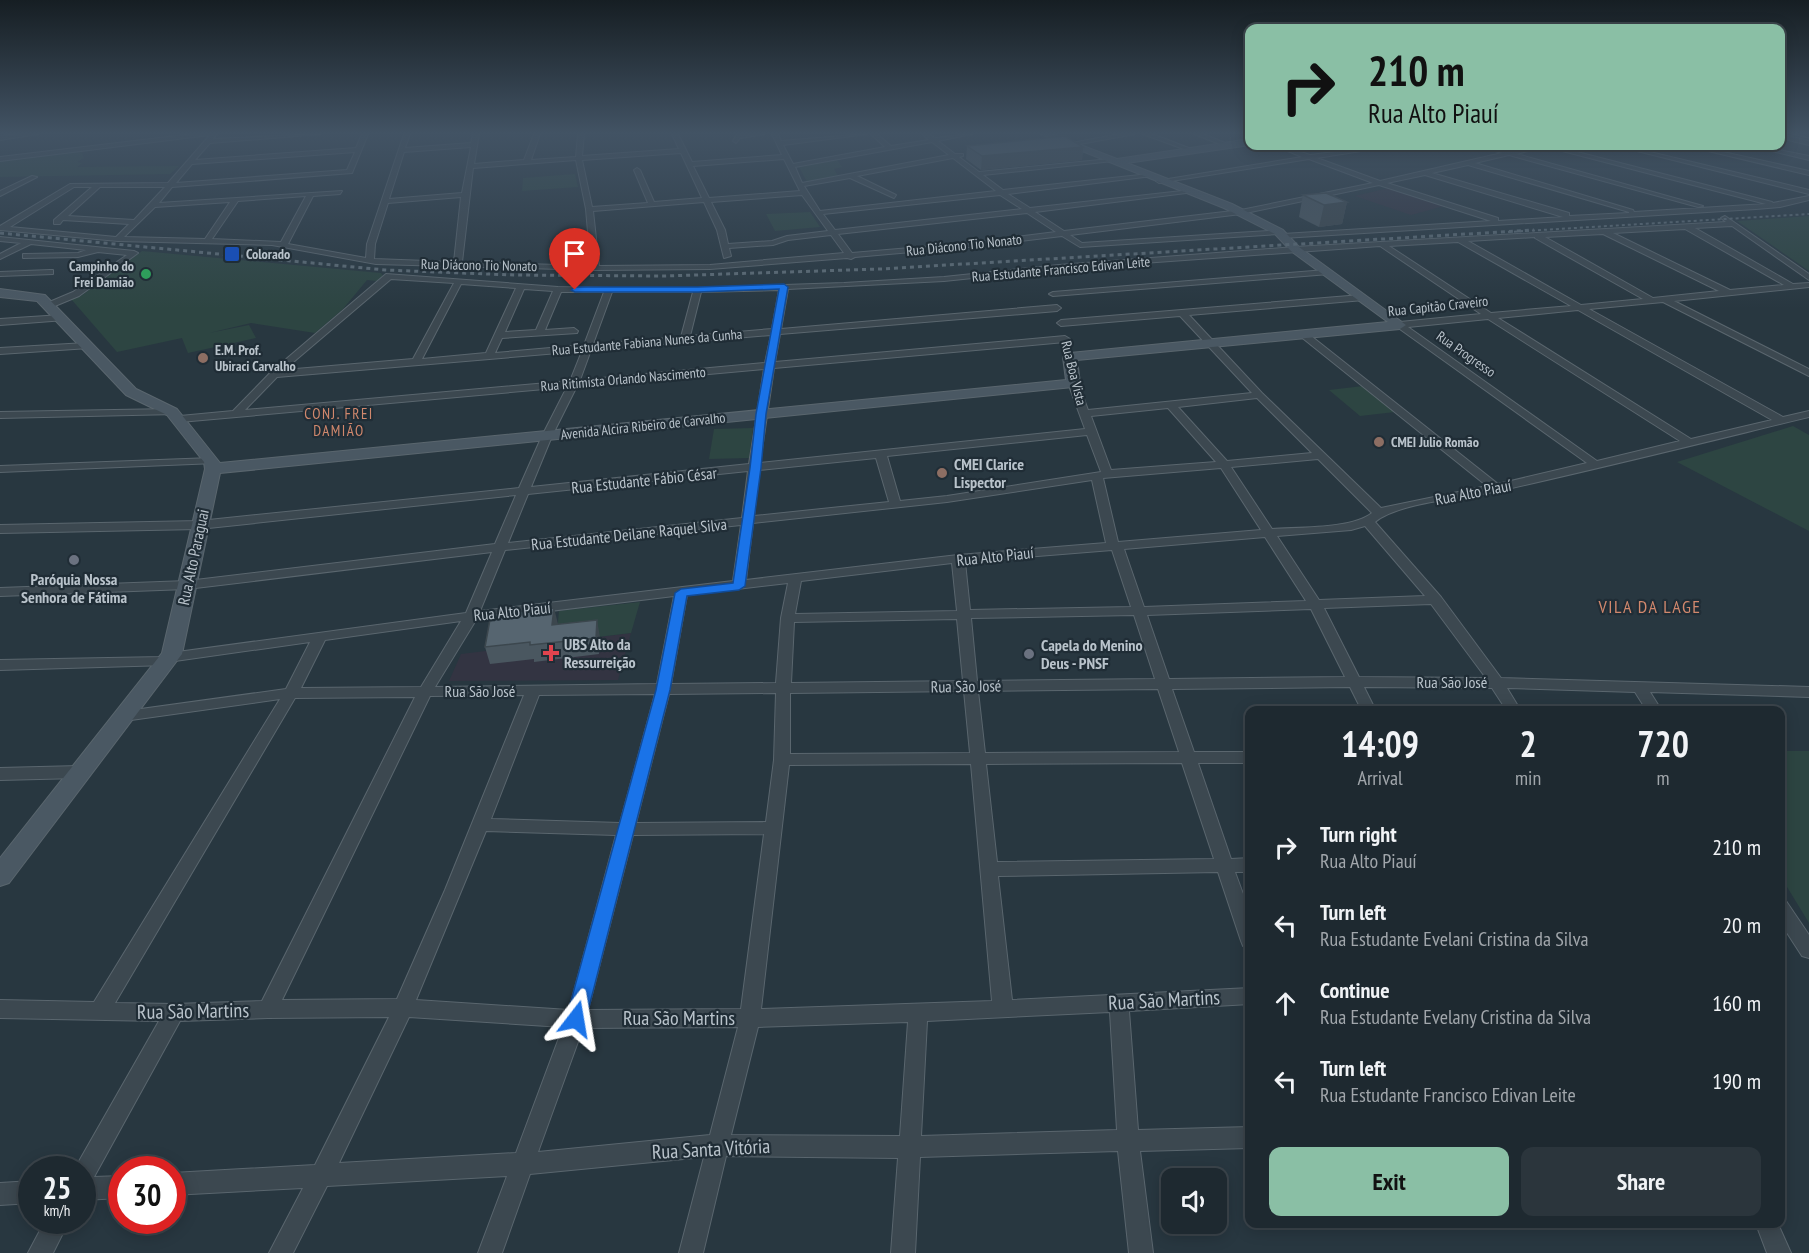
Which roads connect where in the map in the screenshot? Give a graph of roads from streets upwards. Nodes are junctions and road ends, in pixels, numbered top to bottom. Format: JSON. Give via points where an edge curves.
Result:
{"nodes":[{"id":1,"x":60,"y":192,"type":"edge"},
{"id":2,"x":90,"y":192,"type":"edge"},
{"id":3,"x":164,"y":192,"type":"edge"},
{"id":4,"x":333,"y":192,"type":"edge"},
{"id":5,"x":389,"y":192,"type":"edge"},
{"id":6,"x":586,"y":192,"type":"edge"},
{"id":7,"x":647,"y":192,"type":"edge"},
{"id":8,"x":704,"y":192,"type":"edge"},
{"id":9,"x":775,"y":192,"type":"edge"},
{"id":10,"x":804,"y":192,"type":"edge"},
{"id":11,"x":886,"y":192,"type":"edge"},
{"id":12,"x":996,"y":192,"type":"edge"},
{"id":13,"x":1000,"y":192,"type":"edge"},
{"id":14,"x":1187,"y":192,"type":"edge"},
{"id":15,"x":1192,"y":192,"type":"edge"},
{"id":16,"x":1335,"y":192,"type":"edge"},
{"id":17,"x":1410,"y":192,"type":"edge"},
{"id":18,"x":1491,"y":192,"type":"edge"},
{"id":19,"x":1568,"y":192,"type":"edge"},
{"id":20,"x":1649,"y":192,"type":"edge"},
{"id":21,"x":1731,"y":192,"type":"edge"},
{"id":22,"x":311,"y":194,"type":"junction"},
{"id":23,"x":465,"y":195,"type":"joint"},
{"id":24,"x":894,"y":196,"type":"dead end"},
{"id":25,"x":1809,"y":198,"type":"edge"},
{"id":26,"x":235,"y":200,"type":"junction"},
{"id":27,"x":386,"y":201,"type":"junction"},
{"id":28,"x":708,"y":201,"type":"junction"},
{"id":29,"x":153,"y":205,"type":"junction"},
{"id":30,"x":652,"y":205,"type":"junction"},
{"id":31,"x":1780,"y":205,"type":"junction"},
{"id":32,"x":589,"y":209,"type":"junction"},
{"id":33,"x":1713,"y":210,"type":"junction"},
{"id":34,"x":1030,"y":212,"type":"junction"},
{"id":35,"x":1241,"y":212,"type":"junction"},
{"id":36,"x":817,"y":213,"type":"junction"},
{"id":37,"x":1642,"y":214,"type":"junction"},
{"id":38,"x":1573,"y":217,"type":"junction"},
{"id":39,"x":62,"y":218,"type":"junction"},
{"id":40,"x":135,"y":222,"type":"junction"},
{"id":41,"x":1503,"y":222,"type":"junction"},
{"id":42,"x":1732,"y":224,"type":"junction"},
{"id":43,"x":1684,"y":226,"type":"junction"},
{"id":44,"x":1,"y":228,"type":"edge"},
{"id":45,"x":44,"y":232,"type":"junction"},
{"id":46,"x":1605,"y":232,"type":"junction"},
{"id":47,"x":832,"y":234,"type":"junction"},
{"id":48,"x":1064,"y":234,"type":"junction"},
{"id":49,"x":1538,"y":237,"type":"junction"},
{"id":50,"x":0,"y":239,"type":"edge"},
{"id":51,"x":118,"y":239,"type":"junction"},
{"id":52,"x":1287,"y":240,"type":"junction"},
{"id":53,"x":1460,"y":240,"type":"junction"},
{"id":54,"x":207,"y":241,"type":"junction"},
{"id":55,"x":29,"y":242,"type":"junction"},
{"id":56,"x":282,"y":245,"type":"junction"},
{"id":57,"x":1383,"y":245,"type":"junction"},
{"id":58,"x":726,"y":246,"type":"junction"},
{"id":59,"x":101,"y":248,"type":"junction"},
{"id":60,"x":26,"y":256,"type":"dead end"},
{"id":61,"x":851,"y":256,"type":"junction"},
{"id":62,"x":0,"y":257,"type":"edge"},
{"id":63,"x":373,"y":262,"type":"junction"},
{"id":64,"x":458,"y":264,"type":"junction"},
{"id":65,"x":731,"y":266,"type":"junction"},
{"id":66,"x":595,"y":268,"type":"junction"},
{"id":67,"x":50,"y":272,"type":"dead end"},
{"id":68,"x":1326,"y":272,"type":"junction"},
{"id":69,"x":387,"y":273,"type":"junction"},
{"id":70,"x":0,"y":274,"type":"edge"},
{"id":71,"x":1809,"y":278,"type":"edge"},
{"id":72,"x":459,"y":282,"type":"junction"},
{"id":73,"x":1050,"y":282,"type":"junction"},
{"id":74,"x":1809,"y":285,"type":"edge"},
{"id":75,"x":1792,"y":286,"type":"junction"},
{"id":76,"x":521,"y":287,"type":"junction"},
{"id":77,"x":784,"y":287,"type":"junction"},
{"id":78,"x":558,"y":289,"type":"junction"},
{"id":79,"x":609,"y":290,"type":"junction"},
{"id":80,"x":698,"y":290,"type":"junction"},
{"id":81,"x":1727,"y":292,"type":"junction"},
{"id":82,"x":0,"y":294,"type":"edge"},
{"id":83,"x":1361,"y":297,"type":"junction"},
{"id":84,"x":1663,"y":298,"type":"junction"},
{"id":85,"x":1650,"y":299,"type":"junction"},
{"id":86,"x":50,"y":305,"type":"junction"},
{"id":87,"x":1578,"y":307,"type":"junction"},
{"id":88,"x":1057,"y":308,"type":"junction"},
{"id":89,"x":1182,"y":313,"type":"junction"},
{"id":90,"x":1489,"y":316,"type":"junction"},
{"id":91,"x":62,"y":318,"type":"junction"},
{"id":92,"x":0,"y":322,"type":"edge"},
{"id":93,"x":1061,"y":323,"type":"junction"},
{"id":94,"x":1400,"y":325,"type":"junction"},
{"id":95,"x":574,"y":331,"type":"dead end"},
{"id":96,"x":774,"y":331,"type":"junction"},
{"id":97,"x":539,"y":333,"type":"junction"},
{"id":98,"x":1303,"y":334,"type":"junction"},
{"id":99,"x":499,"y":335,"type":"junction"},
{"id":100,"x":686,"y":337,"type":"junction"},
{"id":101,"x":1065,"y":339,"type":"junction"},
{"id":102,"x":1209,"y":344,"type":"junction"},
{"id":103,"x":86,"y":346,"type":"junction"},
{"id":104,"x":588,"y":346,"type":"junction"},
{"id":105,"x":0,"y":351,"type":"edge"},
{"id":106,"x":489,"y":356,"type":"junction"},
{"id":107,"x":1070,"y":357,"type":"junction"},
{"id":108,"x":1809,"y":358,"type":"edge"},
{"id":109,"x":416,"y":362,"type":"junction"},
{"id":110,"x":1787,"y":362,"type":"junction"},
{"id":111,"x":768,"y":366,"type":"junction"},
{"id":112,"x":1809,"y":373,"type":"edge"},
{"id":113,"x":274,"y":374,"type":"junction"},
{"id":114,"x":1073,"y":382,"type":"junction"},
{"id":115,"x":574,"y":383,"type":"junction"},
{"id":116,"x":1259,"y":395,"type":"junction"},
{"id":117,"x":1170,"y":404,"type":"junction"},
{"id":118,"x":236,"y":414,"type":"junction"},
{"id":119,"x":761,"y":414,"type":"junction"},
{"id":120,"x":1084,"y":414,"type":"junction"},
{"id":121,"x":1809,"y":414,"type":"edge"},
{"id":122,"x":0,"y":415,"type":"edge"},
{"id":123,"x":176,"y":416,"type":"junction"},
{"id":124,"x":1782,"y":421,"type":"junction"},
{"id":125,"x":1090,"y":432,"type":"junction"},
{"id":126,"x":547,"y":436,"type":"junction"},
{"id":127,"x":1689,"y":442,"type":"junction"},
{"id":128,"x":881,"y":455,"type":"junction"},
{"id":129,"x":1321,"y":456,"type":"junction"},
{"id":130,"x":1223,"y":463,"type":"junction"},
{"id":131,"x":212,"y":465,"type":"junction"},
{"id":132,"x":1596,"y":465,"type":"junction"},
{"id":133,"x":756,"y":468,"type":"junction"},
{"id":134,"x":0,"y":469,"type":"edge"},
{"id":135,"x":1102,"y":475,"type":"junction"},
{"id":136,"x":1496,"y":488,"type":"junction"},
{"id":137,"x":525,"y":493,"type":"junction"},
{"id":138,"x":896,"y":505,"type":"junction"},
{"id":139,"x":1373,"y":518,"type":"junction"},
{"id":140,"x":748,"y":522,"type":"junction"},
{"id":141,"x":199,"y":525,"type":"junction"},
{"id":142,"x":0,"y":529,"type":"edge"},
{"id":143,"x":1270,"y":534,"type":"junction"},
{"id":144,"x":1115,"y":545,"type":"junction"},
{"id":145,"x":502,"y":547,"type":"junction"},
{"id":146,"x":958,"y":559,"type":"junction"},
{"id":147,"x":795,"y":579,"type":"junction"},
{"id":148,"x":187,"y":585,"type":"junction"},
{"id":149,"x":739,"y":586,"type":"junction"},
{"id":150,"x":0,"y":592,"type":"edge"},
{"id":151,"x":681,"y":593,"type":"junction"},
{"id":152,"x":1436,"y":600,"type":"junction"},
{"id":153,"x":1315,"y":604,"type":"junction"},
{"id":154,"x":1138,"y":611,"type":"junction"},
{"id":155,"x":964,"y":614,"type":"junction"},
{"id":156,"x":471,"y":616,"type":"junction"},
{"id":157,"x":788,"y":618,"type":"junction"},
{"id":158,"x":320,"y":636,"type":"junction"},
{"id":159,"x":169,"y":659,"type":"junction"},
{"id":160,"x":0,"y":665,"type":"edge"},
{"id":161,"x":1354,"y":682,"type":"junction"},
{"id":162,"x":1162,"y":683,"type":"junction"},
{"id":163,"x":1498,"y":683,"type":"junction"},
{"id":164,"x":971,"y":686,"type":"junction"},
{"id":165,"x":783,"y":688,"type":"junction"},
{"id":166,"x":1640,"y":688,"type":"junction"},
{"id":167,"x":663,"y":690,"type":"junction"},
{"id":168,"x":533,"y":691,"type":"junction"},
{"id":169,"x":425,"y":692,"type":"junction"},
{"id":170,"x":1809,"y":692,"type":"edge"},
{"id":171,"x":291,"y":693,"type":"junction"},
{"id":172,"x":1366,"y":706,"type":"edge"},
{"id":173,"x":1511,"y":706,"type":"edge"},
{"id":174,"x":1652,"y":706,"type":"edge"},
{"id":175,"x":124,"y":716,"type":"junction"},
{"id":176,"x":1245,"y":756,"type":"edge"},
{"id":177,"x":1188,"y":757,"type":"junction"},
{"id":178,"x":978,"y":758,"type":"junction"},
{"id":179,"x":782,"y":760,"type":"junction"},
{"id":180,"x":79,"y":772,"type":"junction"},
{"id":181,"x":0,"y":774,"type":"edge"},
{"id":182,"x":480,"y":825,"type":"junction"},
{"id":183,"x":774,"y":828,"type":"junction"},
{"id":184,"x":625,"y":829,"type":"junction"},
{"id":185,"x":1245,"y":865,"type":"edge"},
{"id":186,"x":1224,"y":866,"type":"junction"},
{"id":187,"x":989,"y":869,"type":"junction"},
{"id":188,"x":0,"y":876,"type":"edge"},
{"id":189,"x":1785,"y":914,"type":"edge"},
{"id":190,"x":1245,"y":927,"type":"edge"},
{"id":191,"x":1809,"y":950,"type":"edge"},
{"id":192,"x":1245,"y":996,"type":"edge"},
{"id":193,"x":1119,"y":1003,"type":"junction"},
{"id":194,"x":403,"y":1008,"type":"junction"},
{"id":195,"x":0,"y":1009,"type":"edge"},
{"id":196,"x":268,"y":1009,"type":"junction"},
{"id":197,"x":1003,"y":1009,"type":"junction"},
{"id":198,"x":99,"y":1012,"type":"junction"},
{"id":199,"x":174,"y":1013,"type":"junction"},
{"id":200,"x":918,"y":1013,"type":"junction"},
{"id":201,"x":750,"y":1018,"type":"junction"},
{"id":202,"x":576,"y":1019,"type":"junction"},
{"id":203,"x":1245,"y":1137,"type":"edge"},
{"id":204,"x":1128,"y":1141,"type":"junction"},
{"id":205,"x":717,"y":1145,"type":"junction"},
{"id":206,"x":910,"y":1147,"type":"junction"},
{"id":207,"x":94,"y":1156,"type":"edge"},
{"id":208,"x":523,"y":1164,"type":"junction"},
{"id":209,"x":322,"y":1175,"type":"junction"},
{"id":210,"x":186,"y":1183,"type":"edge"},
{"id":211,"x":18,"y":1193,"type":"edge"},
{"id":212,"x":0,"y":1194,"type":"edge"},
{"id":213,"x":1769,"y":1228,"type":"edge"},
{"id":214,"x":51,"y":1234,"type":"edge"},
{"id":215,"x":40,"y":1253,"type":"edge"},
{"id":216,"x":281,"y":1253,"type":"edge"},
{"id":217,"x":490,"y":1253,"type":"edge"},
{"id":218,"x":691,"y":1253,"type":"edge"},
{"id":219,"x":903,"y":1253,"type":"edge"},
{"id":220,"x":1141,"y":1253,"type":"edge"},
{"id":221,"x":1779,"y":1253,"type":"edge"}],
"edges":[{"from":1,"to":44,"type":"street"},
{"from":2,"to":39,"type":"street"},
{"from":3,"to":29,"type":"street"},
{"from":4,"to":22,"type":"street"},
{"from":5,"to":27,"type":"street"},
{"from":6,"to":32,"type":"street"},
{"from":7,"to":30,"type":"street"},
{"from":8,"to":28,"type":"street"},
{"from":9,"to":28,"type":"street"},
{"from":10,"to":36,"type":"street"},
{"from":11,"to":24,"type":"street"},
{"from":12,"to":36,"type":"street"},
{"from":13,"to":34,"type":"street"},
{"from":14,"to":34,"type":"street"},
{"from":15,"to":35,"type":"street","name":"Rua Progresso"},
{"from":16,"to":35,"type":"street","name":"Rua Diácono Tio Nonato"},
{"from":17,"to":41,"type":"street"},
{"from":18,"to":38,"type":"street"},
{"from":19,"to":37,"type":"street"},
{"from":20,"to":33,"type":"street"},
{"from":21,"to":31,"type":"street"},
{"from":22,"to":26,"type":"street"},
{"from":22,"to":56,"type":"street"},
{"from":23,"to":27,"type":"street"},
{"from":23,"to":64,"type":"street"},
{"from":25,"to":31,"type":"street"},
{"from":26,"to":29,"type":"street"},
{"from":26,"to":54,"type":"street"},
{"from":27,"to":63,"type":"street","via":[[371,244]]},
{"from":28,"to":30,"type":"street"},
{"from":28,"to":58,"type":"street"},
{"from":29,"to":40,"type":"street"},
{"from":30,"to":32,"type":"street"},
{"from":31,"to":33,"type":"street"},
{"from":32,"to":66,"type":"street"},
{"from":33,"to":37,"type":"street"},
{"from":33,"to":42,"type":"street"},
{"from":34,"to":47,"type":"street"},
{"from":34,"to":48,"type":"street"},
{"from":35,"to":48,"type":"street","name":"Rua Diácono Tio Nonato"},
{"from":35,"to":52,"type":"street","name":"Rua Progresso"},
{"from":36,"to":47,"type":"street"},
{"from":37,"to":38,"type":"street"},
{"from":38,"to":41,"type":"street"},
{"from":39,"to":40,"type":"street"},
{"from":39,"to":45,"type":"street"},
{"from":40,"to":51,"type":"street"},
{"from":41,"to":52,"type":"street"},
{"from":42,"to":43,"type":"street","name":"Rua Estudante Francisco Edivan Leite"},
{"from":42,"to":71,"type":"street"},
{"from":43,"to":46,"type":"street","name":"Rua Estudante Francisco Edivan Leite"},
{"from":43,"to":75,"type":"street"},
{"from":44,"to":45,"type":"street","name":"Rua Diácono Tio Nonato"},
{"from":45,"to":51,"type":"street","name":"Rua Diácono Tio Nonato"},
{"from":46,"to":49,"type":"street","name":"Rua Estudante Francisco Edivan Leite"},
{"from":46,"to":81,"type":"street"},
{"from":47,"to":58,"type":"street"},
{"from":47,"to":61,"type":"street"},
{"from":48,"to":52,"type":"street","via":[[1080,245]]},
{"from":48,"to":61,"type":"street","name":"Rua Diácono Tio Nonato"},
{"from":49,"to":53,"type":"street","name":"Rua Estudante Francisco Edivan Leite"},
{"from":49,"to":85,"type":"street"},
{"from":50,"to":55,"type":"street"},
{"from":51,"to":54,"type":"street","name":"Rua Diácono Tio Nonato"},
{"from":52,"to":57,"type":"street","name":"Rua Estudante Francisco Edivan Leite"},
{"from":52,"to":68,"type":"street","name":"Rua Progresso"},
{"from":52,"to":73,"type":"street","name":"Rua Estudante Francisco Edivan Leite"},
{"from":53,"to":57,"type":"street","name":"Rua Estudante Francisco Edivan Leite"},
{"from":53,"to":87,"type":"street"},
{"from":54,"to":56,"type":"street","name":"Rua Diácono Tio Nonato"},
{"from":55,"to":59,"type":"street"},
{"from":55,"to":62,"type":"street"},
{"from":56,"to":63,"type":"street","name":"Rua Diácono Tio Nonato"},
{"from":57,"to":90,"type":"street"},
{"from":58,"to":65,"type":"street"},
{"from":59,"to":60,"type":"street","via":[[78,255]]},
{"from":59,"to":86,"type":"street","via":[[134,253],[76,294]]},
{"from":61,"to":65,"type":"street","name":"Rua Diácono Tio Nonato"},
{"from":63,"to":64,"type":"street","name":"Rua Diácono Tio Nonato"},
{"from":63,"to":69,"type":"street"},
{"from":64,"to":66,"type":"street","name":"Rua Diácono Tio Nonato"},
{"from":65,"to":66,"type":"street","name":"Rua Diácono Tio Nonato"},
{"from":67,"to":70,"type":"street"},
{"from":68,"to":73,"type":"street"},
{"from":68,"to":83,"type":"street","name":"Rua Progresso"},
{"from":69,"to":72,"type":"street","name":"Rua Estudante Francisco Edivan Leite"},
{"from":69,"to":113,"type":"street"},
{"from":72,"to":76,"type":"street","name":"Rua Estudante Francisco Edivan Leite"},
{"from":72,"to":109,"type":"street"},
{"from":73,"to":77,"type":"street","name":"Rua Estudante Francisco Edivan Leite","via":[[933,280]]},
{"from":73,"to":88,"type":"street","name":"Rua Boa Vista"},
{"from":74,"to":75,"type":"street","name":"Rua Capitão Craveiro"},
{"from":75,"to":81,"type":"street","name":"Rua Capitão Craveiro"},
{"from":76,"to":78,"type":"street","name":"Rua Estudante Francisco Edivan Leite"},
{"from":76,"to":99,"type":"street"},
{"from":77,"to":80,"type":"street","name":"Rua Estudante Francisco Edivan Leite"},
{"from":77,"to":96,"type":"street"},
{"from":78,"to":79,"type":"street","name":"Rua Estudante Francisco Edivan Leite"},
{"from":78,"to":97,"type":"street"},
{"from":79,"to":80,"type":"street","name":"Rua Estudante Francisco Edivan Leite"},
{"from":79,"to":104,"type":"street"},
{"from":80,"to":100,"type":"street"},
{"from":81,"to":84,"type":"street","name":"Rua Capitão Craveiro"},
{"from":82,"to":86,"type":"street","via":[[38,297]]},
{"from":83,"to":89,"type":"street"},
{"from":83,"to":94,"type":"street","name":"Rua Progresso"},
{"from":84,"to":85,"type":"street","name":"Rua Capitão Craveiro"},
{"from":84,"to":110,"type":"street"},
{"from":85,"to":87,"type":"street","name":"Rua Capitão Craveiro"},
{"from":86,"to":91,"type":"street"},
{"from":87,"to":90,"type":"street","name":"Rua Capitão Craveiro"},
{"from":87,"to":124,"type":"street"},
{"from":88,"to":93,"type":"street","name":"Rua Boa Vista"},
{"from":88,"to":96,"type":"street","name":"Rua Estudante Fabiana Nunes da Cunha"},
{"from":89,"to":93,"type":"street"},
{"from":89,"to":102,"type":"street"},
{"from":90,"to":94,"type":"street","name":"Rua Capitão Craveiro"},
{"from":90,"to":127,"type":"street"},
{"from":91,"to":92,"type":"street"},
{"from":91,"to":103,"type":"street"},
{"from":93,"to":101,"type":"street","name":"Rua Boa Vista"},
{"from":94,"to":98,"type":"street","name":"Rua Capitão Craveiro"},
{"from":94,"to":132,"type":"street","name":"Rua Progresso"},
{"from":95,"to":97,"type":"street"},
{"from":96,"to":100,"type":"street","name":"Rua Estudante Fabiana Nunes da Cunha"},
{"from":96,"to":111,"type":"street"},
{"from":97,"to":99,"type":"street"},
{"from":98,"to":102,"type":"street","name":"Rua Capitão Craveiro"},
{"from":98,"to":136,"type":"street"},
{"from":99,"to":106,"type":"street"},
{"from":100,"to":104,"type":"street","name":"Rua Estudante Fabiana Nunes da Cunha"},
{"from":101,"to":107,"type":"street","name":"Rua Boa Vista"},
{"from":101,"to":111,"type":"street","name":"Rua Ritimista Orlando Nascimento"},
{"from":102,"to":107,"type":"street","name":"Rua Capitão Craveiro"},
{"from":102,"to":116,"type":"street"},
{"from":103,"to":105,"type":"street"},
{"from":103,"to":123,"type":"street","via":[[131,392]]},
{"from":104,"to":106,"type":"street","name":"Rua Estudante Fabiana Nunes da Cunha"},
{"from":104,"to":115,"type":"street"},
{"from":106,"to":109,"type":"street","name":"Rua Estudante Fabiana Nunes da Cunha"},
{"from":107,"to":114,"type":"street","name":"Rua Boa Vista"},
{"from":108,"to":110,"type":"street"},
{"from":109,"to":113,"type":"street","name":"Rua Estudante Fabiana Nunes da Cunha"},
{"from":110,"to":112,"type":"street"},
{"from":111,"to":115,"type":"street","name":"Rua Ritimista Orlando Nascimento"},
{"from":111,"to":119,"type":"street"},
{"from":113,"to":118,"type":"street"},
{"from":114,"to":119,"type":"street","name":"Avenida Alcira Ribeiro de Carvalho"},
{"from":114,"to":120,"type":"street","name":"Rua Boa Vista"},
{"from":115,"to":118,"type":"street","name":"Rua Ritimista Orlando Nascimento"},
{"from":115,"to":126,"type":"street"},
{"from":116,"to":117,"type":"street"},
{"from":116,"to":129,"type":"street"},
{"from":117,"to":120,"type":"street"},
{"from":117,"to":130,"type":"street"},
{"from":118,"to":123,"type":"street","name":"Rua Ritimista Orlando Nascimento"},
{"from":119,"to":126,"type":"street","name":"Avenida Alcira Ribeiro de Carvalho"},
{"from":119,"to":133,"type":"street"},
{"from":120,"to":125,"type":"street","name":"Rua Boa Vista"},
{"from":121,"to":124,"type":"street","name":"Rua Alto Piauí"},
{"from":122,"to":123,"type":"street","name":"Rua Ritimista Orlando Nascimento"},
{"from":123,"to":131,"type":"street"},
{"from":124,"to":127,"type":"street","name":"Rua Alto Piauí"},
{"from":125,"to":128,"type":"street","name":"Rua Estudante Fábio César"},
{"from":125,"to":135,"type":"street","name":"Rua Boa Vista"},
{"from":126,"to":131,"type":"street","name":"Avenida Alcira Ribeiro de Carvalho"},
{"from":126,"to":137,"type":"street"},
{"from":127,"to":132,"type":"street","name":"Rua Alto Piauí"},
{"from":128,"to":133,"type":"street","name":"Rua Estudante Fábio César"},
{"from":128,"to":138,"type":"street"},
{"from":129,"to":130,"type":"street","name":"Rua Estudante Deilane Raquel Silva"},
{"from":129,"to":139,"type":"street"},
{"from":130,"to":135,"type":"street","name":"Rua Estudante Deilane Raquel Silva"},
{"from":130,"to":143,"type":"street"},
{"from":131,"to":134,"type":"street","name":"Avenida Alcira Ribeiro de Carvalho"},
{"from":131,"to":141,"type":"street","name":"Rua Alto Paraguai"},
{"from":132,"to":136,"type":"street","name":"Rua Alto Piauí"},
{"from":133,"to":137,"type":"street","name":"Rua Estudante Fábio César"},
{"from":133,"to":140,"type":"street"},
{"from":135,"to":138,"type":"street","name":"Rua Estudante Deilane Raquel Silva"},
{"from":135,"to":144,"type":"street","name":"Rua Boa Vista"},
{"from":136,"to":139,"type":"street","name":"Rua Alto Piauí","via":[[1397,507]]},
{"from":137,"to":141,"type":"street","name":"Rua Estudante Fábio César"},
{"from":137,"to":145,"type":"street"},
{"from":138,"to":140,"type":"street","name":"Rua Estudante Deilane Raquel Silva"},
{"from":139,"to":143,"type":"street","name":"Rua Alto Piauí","via":[[1318,531]]},
{"from":139,"to":152,"type":"street"},
{"from":140,"to":145,"type":"street","name":"Rua Estudante Deilane Raquel Silva"},
{"from":140,"to":149,"type":"street"},
{"from":141,"to":142,"type":"street","name":"Rua Estudante Fábio César"},
{"from":141,"to":148,"type":"street","name":"Rua Alto Paraguai"},
{"from":143,"to":144,"type":"street","name":"Rua Alto Piauí"},
{"from":143,"to":153,"type":"street"},
{"from":144,"to":146,"type":"street","name":"Rua Alto Piauí"},
{"from":144,"to":154,"type":"street","name":"Rua Boa Vista"},
{"from":145,"to":148,"type":"street","name":"Rua Estudante Deilane Raquel Silva"},
{"from":145,"to":156,"type":"street"},
{"from":146,"to":147,"type":"street","name":"Rua Alto Piauí"},
{"from":146,"to":155,"type":"street"},
{"from":147,"to":149,"type":"street","name":"Rua Alto Piauí"},
{"from":147,"to":157,"type":"street"},
{"from":148,"to":150,"type":"street","name":"Rua Estudante Deilane Raquel Silva"},
{"from":148,"to":159,"type":"street","name":"Rua Alto Paraguai"},
{"from":149,"to":151,"type":"street","name":"Rua Alto Piauí"},
{"from":151,"to":156,"type":"street","name":"Rua Alto Piauí"},
{"from":151,"to":167,"type":"street"},
{"from":152,"to":153,"type":"street"},
{"from":152,"to":163,"type":"street"},
{"from":153,"to":154,"type":"street"},
{"from":153,"to":161,"type":"street"},
{"from":154,"to":155,"type":"street"},
{"from":154,"to":162,"type":"street","name":"Rua Boa Vista"},
{"from":155,"to":157,"type":"street"},
{"from":155,"to":164,"type":"street"},
{"from":156,"to":158,"type":"street","name":"Rua Alto Piauí"},
{"from":156,"to":169,"type":"street"},
{"from":157,"to":165,"type":"street"},
{"from":158,"to":159,"type":"street","name":"Rua Alto Piauí"},
{"from":158,"to":171,"type":"street"},
{"from":159,"to":160,"type":"street","name":"Rua Alto Piauí"},
{"from":159,"to":175,"type":"street","name":"Rua Alto Paraguai"},
{"from":161,"to":162,"type":"street","name":"Rua São José"},
{"from":161,"to":163,"type":"street","name":"Rua São José"},
{"from":161,"to":172,"type":"street"},
{"from":162,"to":164,"type":"street","name":"Rua São José"},
{"from":162,"to":177,"type":"street","name":"Rua Boa Vista"},
{"from":163,"to":166,"type":"street","name":"Rua São José"},
{"from":163,"to":173,"type":"street"},
{"from":164,"to":165,"type":"street","name":"Rua São José"},
{"from":164,"to":178,"type":"street"},
{"from":165,"to":167,"type":"street","name":"Rua São José"},
{"from":165,"to":179,"type":"street"},
{"from":166,"to":170,"type":"street","name":"Rua São José"},
{"from":166,"to":174,"type":"street"},
{"from":167,"to":168,"type":"street","name":"Rua São José"},
{"from":167,"to":184,"type":"street"},
{"from":168,"to":169,"type":"street","name":"Rua São José"},
{"from":168,"to":182,"type":"street"},
{"from":169,"to":171,"type":"street","name":"Rua São José"},
{"from":169,"to":196,"type":"street"},
{"from":171,"to":175,"type":"street","name":"Rua São José"},
{"from":171,"to":198,"type":"street"},
{"from":175,"to":180,"type":"street","name":"Rua Alto Paraguai"},
{"from":176,"to":177,"type":"street"},
{"from":177,"to":178,"type":"street"},
{"from":177,"to":186,"type":"street","name":"Rua Boa Vista"},
{"from":178,"to":179,"type":"street"},
{"from":178,"to":187,"type":"street"},
{"from":179,"to":183,"type":"street"},
{"from":180,"to":181,"type":"street"},
{"from":180,"to":188,"type":"street","name":"Rua Alto Paraguai"},
{"from":182,"to":184,"type":"street"},
{"from":182,"to":194,"type":"street"},
{"from":183,"to":184,"type":"street"},
{"from":183,"to":201,"type":"street"},
{"from":184,"to":202,"type":"street"},
{"from":185,"to":186,"type":"street"},
{"from":186,"to":187,"type":"street"},
{"from":186,"to":190,"type":"street","name":"Rua Boa Vista"},
{"from":187,"to":197,"type":"street"},
{"from":189,"to":191,"type":"street"},
{"from":192,"to":193,"type":"street","name":"Rua São Martins"},
{"from":193,"to":197,"type":"street","name":"Rua São Martins"},
{"from":193,"to":204,"type":"street"},
{"from":194,"to":196,"type":"street","name":"Rua São Martins"},
{"from":194,"to":202,"type":"street","name":"Rua São Martins"},
{"from":194,"to":209,"type":"street"},
{"from":195,"to":198,"type":"street","name":"Rua São Martins"},
{"from":196,"to":199,"type":"street","name":"Rua São Martins"},
{"from":197,"to":200,"type":"street","name":"Rua São Martins"},
{"from":198,"to":199,"type":"street","name":"Rua São Martins"},
{"from":199,"to":207,"type":"street"},
{"from":200,"to":201,"type":"street","name":"Rua São Martins"},
{"from":200,"to":206,"type":"street"},
{"from":201,"to":202,"type":"street","name":"Rua São Martins"},
{"from":201,"to":205,"type":"street"},
{"from":202,"to":208,"type":"street"},
{"from":203,"to":204,"type":"street","name":"Rua Santa Vitória"},
{"from":204,"to":206,"type":"street","name":"Rua Santa Vitória"},
{"from":204,"to":220,"type":"street"},
{"from":205,"to":206,"type":"street","name":"Rua Santa Vitória"},
{"from":205,"to":208,"type":"street","name":"Rua Santa Vitória"},
{"from":205,"to":218,"type":"street"},
{"from":206,"to":219,"type":"street"},
{"from":208,"to":209,"type":"street","name":"Rua Santa Vitória"},
{"from":208,"to":217,"type":"street"},
{"from":209,"to":210,"type":"street","name":"Rua Santa Vitória"},
{"from":209,"to":216,"type":"street"},
{"from":211,"to":212,"type":"street"},
{"from":213,"to":221,"type":"street"},
{"from":214,"to":215,"type":"street"}]}
